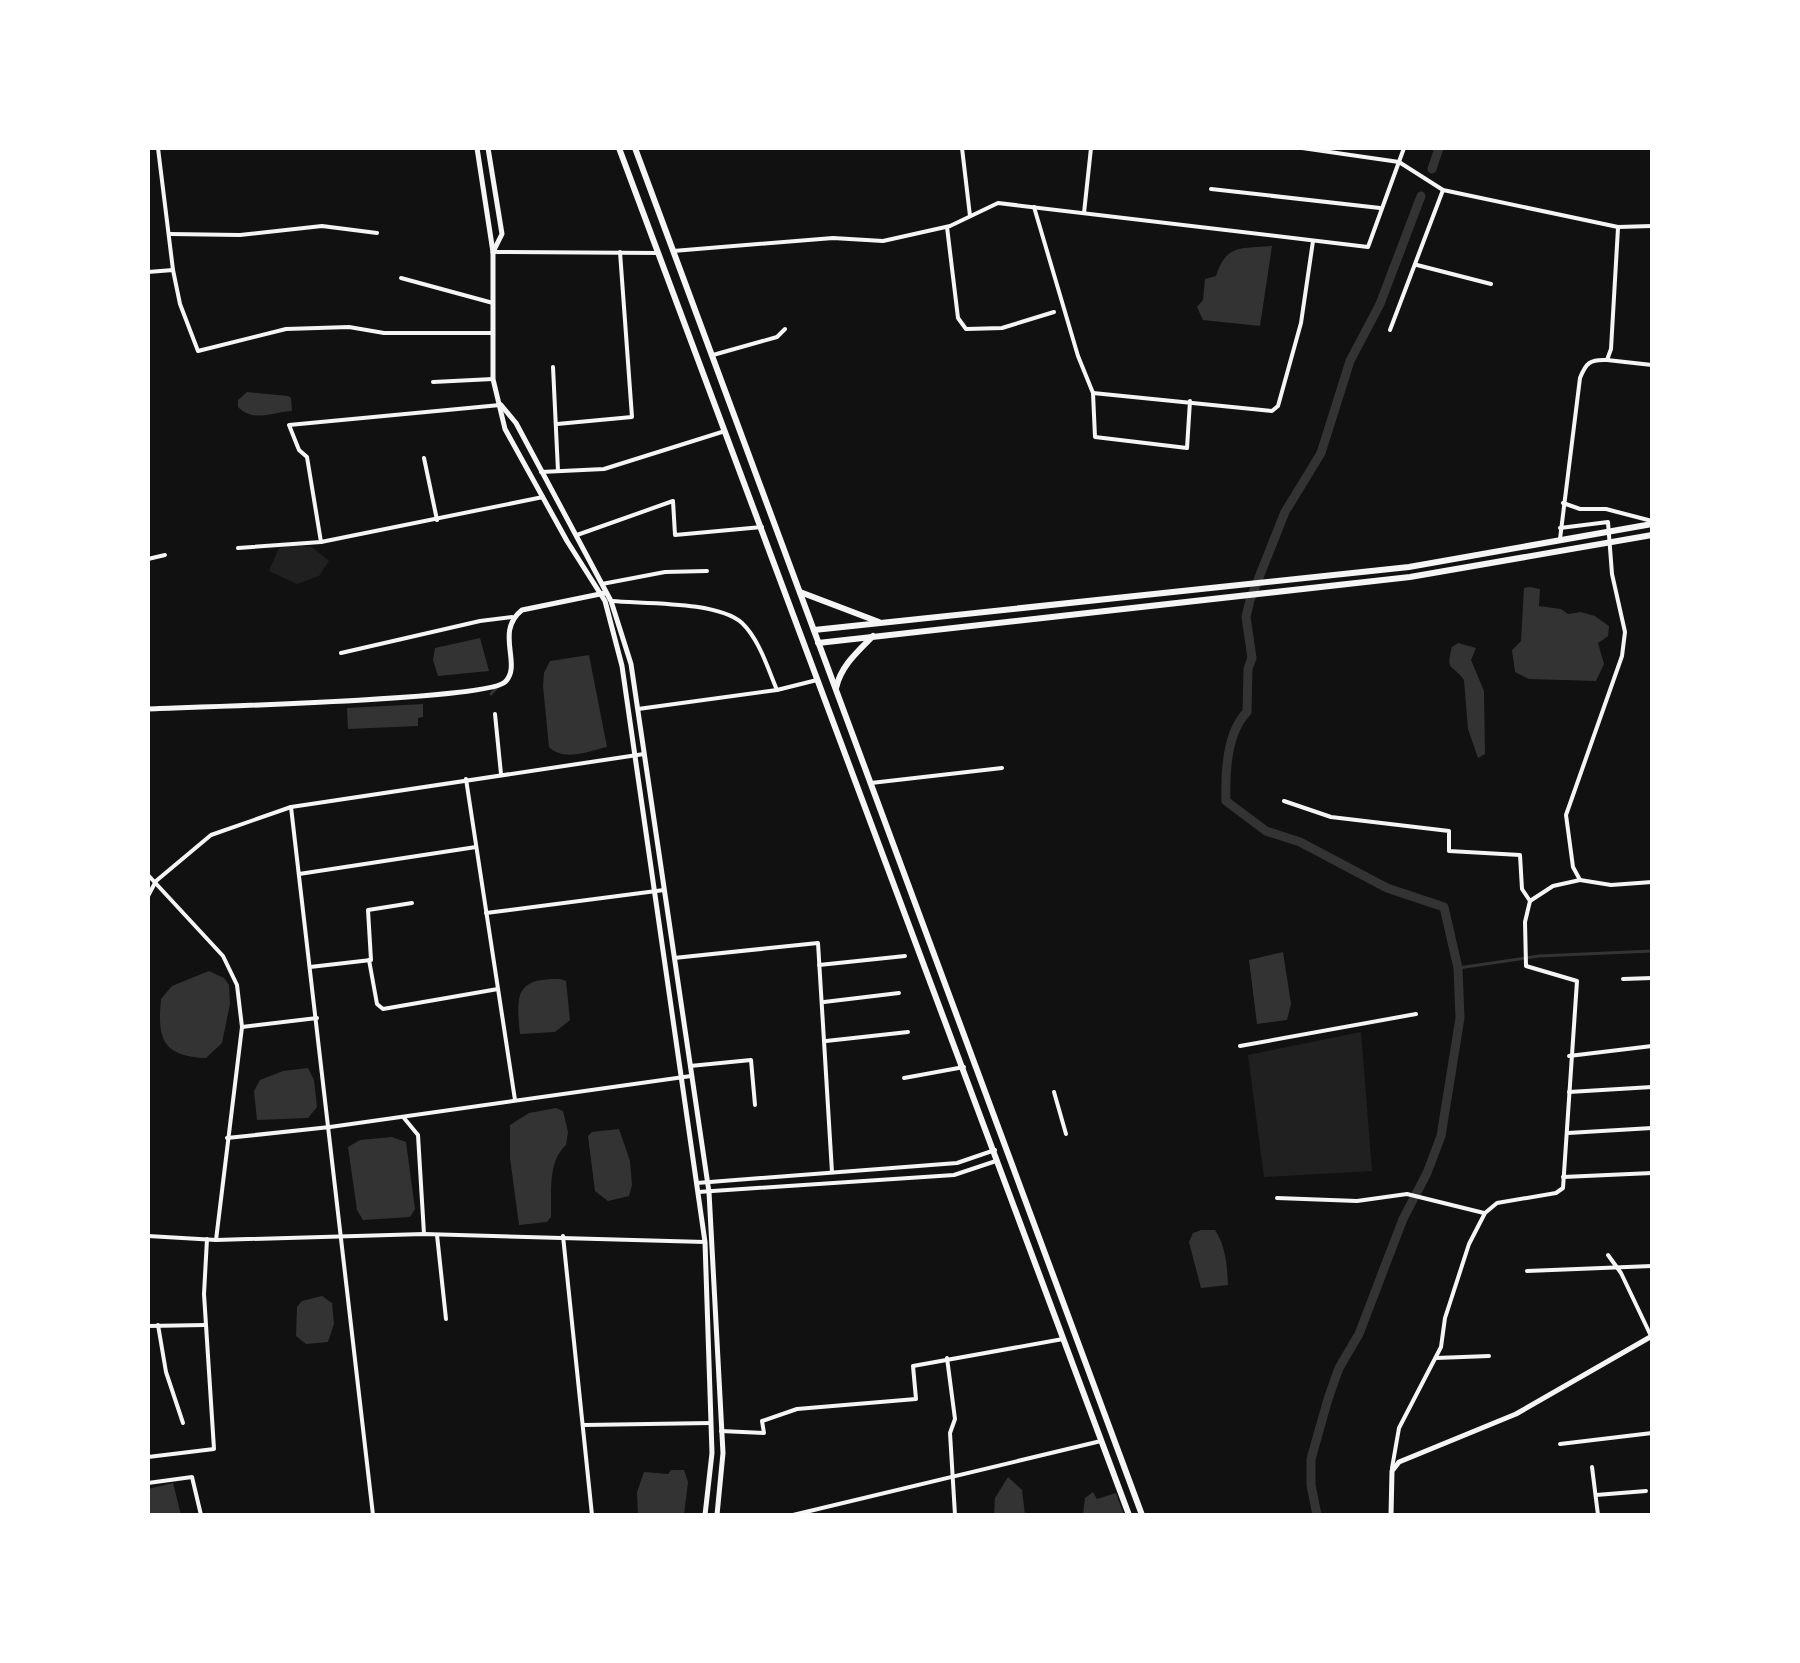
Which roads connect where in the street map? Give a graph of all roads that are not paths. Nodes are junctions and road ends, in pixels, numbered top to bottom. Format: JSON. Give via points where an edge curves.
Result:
{"nodes":[{"id":1,"x":158,"y":148,"type":"edge"},
{"id":2,"x":477,"y":148,"type":"edge"},
{"id":3,"x":488,"y":148,"type":"edge"},
{"id":4,"x":619,"y":148,"type":"edge"},
{"id":5,"x":635,"y":148,"type":"edge"},
{"id":6,"x":962,"y":148,"type":"edge"},
{"id":7,"x":1091,"y":148,"type":"edge"},
{"id":8,"x":1302,"y":148,"type":"edge"},
{"id":9,"x":1404,"y":148,"type":"edge"},
{"id":10,"x":1399,"y":162,"type":"junction"},
{"id":11,"x":1211,"y":189,"type":"dead end"},
{"id":12,"x":1443,"y":190,"type":"junction"},
{"id":13,"x":1034,"y":207,"type":"junction"},
{"id":14,"x":1380,"y":208,"type":"junction"},
{"id":15,"x":1084,"y":213,"type":"junction"},
{"id":16,"x":970,"y":216,"type":"junction"},
{"id":17,"x":1652,"y":226,"type":"edge"},
{"id":18,"x":947,"y":227,"type":"junction"},
{"id":19,"x":1618,"y":227,"type":"junction"},
{"id":20,"x":377,"y":233,"type":"dead end"},
{"id":21,"x":170,"y":234,"type":"junction"},
{"id":22,"x":1313,"y":241,"type":"junction"},
{"id":23,"x":673,"y":251,"type":"junction"},
{"id":24,"x":493,"y":252,"type":"junction"},
{"id":25,"x":620,"y":252,"type":"junction"},
{"id":26,"x":660,"y":253,"type":"junction"},
{"id":27,"x":1417,"y":265,"type":"junction"},
{"id":28,"x":173,"y":270,"type":"junction"},
{"id":29,"x":148,"y":272,"type":"edge"},
{"id":30,"x":401,"y":278,"type":"dead end"},
{"id":31,"x":1491,"y":284,"type":"dead end"},
{"id":32,"x":493,"y":303,"type":"junction"},
{"id":33,"x":1054,"y":312,"type":"dead end"},
{"id":34,"x":785,"y":329,"type":"dead end"},
{"id":35,"x":1390,"y":330,"type":"dead end"},
{"id":36,"x":493,"y":333,"type":"junction"},
{"id":37,"x":713,"y":355,"type":"junction"},
{"id":38,"x":1607,"y":360,"type":"junction"},
{"id":39,"x":1652,"y":365,"type":"edge"},
{"id":40,"x":553,"y":367,"type":"dead end"},
{"id":41,"x":493,"y":379,"type":"junction"},
{"id":42,"x":433,"y":382,"type":"dead end"},
{"id":43,"x":1093,"y":393,"type":"junction"},
{"id":44,"x":1190,"y":401,"type":"junction"},
{"id":45,"x":500,"y":405,"type":"junction"},
{"id":46,"x":557,"y":424,"type":"junction"},
{"id":47,"x":727,"y":430,"type":"junction"},
{"id":48,"x":424,"y":458,"type":"dead end"},
{"id":49,"x":558,"y":471,"type":"junction"},
{"id":50,"x":541,"y":472,"type":"junction"},
{"id":51,"x":543,"y":497,"type":"junction"},
{"id":52,"x":1563,"y":503,"type":"junction"},
{"id":53,"x":437,"y":520,"type":"junction"},
{"id":54,"x":1652,"y":522,"type":"edge"},
{"id":55,"x":763,"y":527,"type":"junction"},
{"id":56,"x":1560,"y":528,"type":"junction"},
{"id":57,"x":1610,"y":530,"type":"junction"},
{"id":58,"x":1652,"y":535,"type":"edge"},
{"id":59,"x":574,"y":536,"type":"junction"},
{"id":60,"x":1560,"y":539,"type":"junction"},
{"id":61,"x":321,"y":542,"type":"junction"},
{"id":62,"x":1611,"y":542,"type":"junction"},
{"id":63,"x":238,"y":548,"type":"dead end"},
{"id":64,"x":165,"y":555,"type":"dead end"},
{"id":65,"x":148,"y":559,"type":"edge"},
{"id":66,"x":707,"y":571,"type":"dead end"},
{"id":67,"x":602,"y":584,"type":"junction"},
{"id":68,"x":800,"y":592,"type":"junction"},
{"id":69,"x":604,"y":594,"type":"junction"},
{"id":70,"x":608,"y":601,"type":"junction"},
{"id":71,"x":512,"y":617,"type":"junction"},
{"id":72,"x":884,"y":624,"type":"junction"},
{"id":73,"x":814,"y":630,"type":"junction"},
{"id":74,"x":873,"y":636,"type":"junction"},
{"id":75,"x":818,"y":643,"type":"junction"},
{"id":76,"x":341,"y":653,"type":"dead end"},
{"id":77,"x":818,"y":680,"type":"junction"},
{"id":78,"x":777,"y":690,"type":"junction"},
{"id":79,"x":836,"y":690,"type":"junction"},
{"id":80,"x":148,"y":709,"type":"edge"},
{"id":81,"x":638,"y":709,"type":"junction"},
{"id":82,"x":495,"y":714,"type":"dead end"},
{"id":83,"x":644,"y":754,"type":"junction"},
{"id":84,"x":635,"y":756,"type":"junction"},
{"id":85,"x":1002,"y":768,"type":"dead end"},
{"id":86,"x":501,"y":774,"type":"junction"},
{"id":87,"x":466,"y":779,"type":"junction"},
{"id":88,"x":869,"y":783,"type":"junction"},
{"id":89,"x":1284,"y":801,"type":"dead end"},
{"id":90,"x":291,"y":807,"type":"junction"},
{"id":91,"x":476,"y":847,"type":"junction"},
{"id":92,"x":299,"y":874,"type":"junction"},
{"id":93,"x":148,"y":875,"type":"edge"},
{"id":94,"x":1580,"y":880,"type":"junction"},
{"id":95,"x":156,"y":881,"type":"junction"},
{"id":96,"x":1652,"y":882,"type":"edge"},
{"id":97,"x":664,"y":890,"type":"junction"},
{"id":98,"x":654,"y":891,"type":"junction"},
{"id":99,"x":148,"y":896,"type":"edge"},
{"id":100,"x":1530,"y":901,"type":"junction"},
{"id":101,"x":412,"y":903,"type":"dead end"},
{"id":102,"x":486,"y":913,"type":"junction"},
{"id":103,"x":905,"y":956,"type":"dead end"},
{"id":104,"x":674,"y":958,"type":"junction"},
{"id":105,"x":369,"y":960,"type":"junction"},
{"id":106,"x":819,"y":965,"type":"junction"},
{"id":107,"x":310,"y":967,"type":"junction"},
{"id":108,"x":1652,"y":978,"type":"edge"},
{"id":109,"x":1623,"y":979,"type":"dead end"},
{"id":110,"x":498,"y":989,"type":"junction"},
{"id":111,"x":899,"y":993,"type":"dead end"},
{"id":112,"x":824,"y":1002,"type":"junction"},
{"id":113,"x":1416,"y":1014,"type":"dead end"},
{"id":114,"x":317,"y":1018,"type":"junction"},
{"id":115,"x":242,"y":1027,"type":"junction"},
{"id":116,"x":908,"y":1032,"type":"dead end"},
{"id":117,"x":826,"y":1041,"type":"junction"},
{"id":118,"x":1240,"y":1046,"type":"dead end"},
{"id":119,"x":1652,"y":1046,"type":"edge"},
{"id":120,"x":1569,"y":1056,"type":"junction"},
{"id":121,"x":690,"y":1066,"type":"junction"},
{"id":122,"x":964,"y":1067,"type":"junction"},
{"id":123,"x":691,"y":1076,"type":"junction"},
{"id":124,"x":680,"y":1077,"type":"junction"},
{"id":125,"x":904,"y":1078,"type":"dead end"},
{"id":126,"x":1652,"y":1087,"type":"edge"},
{"id":127,"x":1054,"y":1092,"type":"dead end"},
{"id":128,"x":1569,"y":1092,"type":"junction"},
{"id":129,"x":515,"y":1100,"type":"junction"},
{"id":130,"x":755,"y":1105,"type":"dead end"},
{"id":131,"x":403,"y":1117,"type":"junction"},
{"id":132,"x":330,"y":1127,"type":"junction"},
{"id":133,"x":1652,"y":1128,"type":"edge"},
{"id":134,"x":1568,"y":1133,"type":"junction"},
{"id":135,"x":1066,"y":1134,"type":"dead end"},
{"id":136,"x":227,"y":1138,"type":"junction"},
{"id":137,"x":995,"y":1150,"type":"junction"},
{"id":138,"x":999,"y":1160,"type":"junction"},
{"id":139,"x":832,"y":1172,"type":"junction"},
{"id":140,"x":1652,"y":1173,"type":"edge"},
{"id":141,"x":1563,"y":1177,"type":"junction"},
{"id":142,"x":708,"y":1182,"type":"junction"},
{"id":143,"x":697,"y":1183,"type":"junction"},
{"id":144,"x":698,"y":1192,"type":"junction"},
{"id":145,"x":709,"y":1192,"type":"junction"},
{"id":146,"x":1277,"y":1198,"type":"dead end"},
{"id":147,"x":1030,"y":1213,"type":"junction"},
{"id":148,"x":1485,"y":1213,"type":"junction"},
{"id":149,"x":1020,"y":1216,"type":"junction"},
{"id":150,"x":424,"y":1234,"type":"junction"},
{"id":151,"x":339,"y":1235,"type":"junction"},
{"id":152,"x":437,"y":1235,"type":"junction"},
{"id":153,"x":148,"y":1236,"type":"edge"},
{"id":154,"x":563,"y":1236,"type":"junction"},
{"id":155,"x":207,"y":1239,"type":"junction"},
{"id":156,"x":216,"y":1240,"type":"junction"},
{"id":157,"x":705,"y":1242,"type":"junction"},
{"id":158,"x":1608,"y":1255,"type":"dead end"},
{"id":159,"x":1652,"y":1266,"type":"edge"},
{"id":160,"x":1617,"y":1267,"type":"junction"},
{"id":161,"x":1527,"y":1271,"type":"dead end"},
{"id":162,"x":446,"y":1319,"type":"dead end"},
{"id":163,"x":158,"y":1325,"type":"junction"},
{"id":164,"x":205,"y":1325,"type":"junction"},
{"id":165,"x":148,"y":1326,"type":"edge"},
{"id":166,"x":1652,"y":1336,"type":"edge"},
{"id":167,"x":1066,"y":1338,"type":"junction"},
{"id":168,"x":1489,"y":1356,"type":"dead end"},
{"id":169,"x":947,"y":1358,"type":"junction"},
{"id":170,"x":1436,"y":1358,"type":"junction"},
{"id":171,"x":183,"y":1423,"type":"dead end"},
{"id":172,"x":711,"y":1423,"type":"junction"},
{"id":173,"x":584,"y":1425,"type":"junction"},
{"id":174,"x":721,"y":1431,"type":"junction"},
{"id":175,"x":1652,"y":1433,"type":"edge"},
{"id":176,"x":1103,"y":1440,"type":"junction"},
{"id":177,"x":1560,"y":1444,"type":"dead end"},
{"id":178,"x":148,"y":1457,"type":"edge"},
{"id":179,"x":1592,"y":1467,"type":"dead end"},
{"id":180,"x":1392,"y":1471,"type":"junction"},
{"id":181,"x":954,"y":1477,"type":"junction"},
{"id":182,"x":148,"y":1483,"type":"edge"},
{"id":183,"x":1646,"y":1491,"type":"dead end"},
{"id":184,"x":1596,"y":1495,"type":"junction"},
{"id":185,"x":201,"y":1515,"type":"edge"},
{"id":186,"x":373,"y":1515,"type":"edge"},
{"id":187,"x":592,"y":1515,"type":"edge"},
{"id":188,"x":705,"y":1515,"type":"edge"},
{"id":189,"x":717,"y":1515,"type":"edge"},
{"id":190,"x":793,"y":1515,"type":"edge"},
{"id":191,"x":955,"y":1515,"type":"edge"},
{"id":192,"x":1129,"y":1515,"type":"edge"},
{"id":193,"x":1142,"y":1515,"type":"edge"},
{"id":194,"x":1391,"y":1515,"type":"edge"},
{"id":195,"x":1598,"y":1515,"type":"edge"}],
"edges":[{"from":1,"to":21,"type":"street"},
{"from":2,"to":24,"type":"main road"},
{"from":3,"to":24,"type":"main road","via":[[502,234]]},
{"from":4,"to":26,"type":"main road"},
{"from":5,"to":23,"type":"main road"},
{"from":6,"to":16,"type":"street"},
{"from":7,"to":15,"type":"street"},
{"from":8,"to":10,"type":"street"},
{"from":9,"to":10,"type":"street"},
{"from":10,"to":12,"type":"street"},
{"from":10,"to":14,"type":"street"},
{"from":11,"to":14,"type":"street"},
{"from":12,"to":19,"type":"street"},
{"from":12,"to":27,"type":"street"},
{"from":13,"to":15,"type":"street"},
{"from":13,"to":16,"type":"street","via":[[998,203]]},
{"from":13,"to":43,"type":"street"},
{"from":14,"to":22,"type":"street","via":[[1368,247]]},
{"from":15,"to":22,"type":"street"},
{"from":16,"to":18,"type":"street"},
{"from":17,"to":19,"type":"street"},
{"from":18,"to":23,"type":"street","via":[[883,241],[833,238]]},
{"from":18,"to":33,"type":"street","via":[[958,318],[966,329],[1002,328]]},
{"from":19,"to":38,"type":"street"},
{"from":20,"to":21,"type":"street","via":[[322,226],[240,235]]},
{"from":21,"to":28,"type":"street"},
{"from":22,"to":44,"type":"street","via":[[1301,323],[1278,406],[1272,411]]},
{"from":23,"to":37,"type":"main road"},
{"from":24,"to":25,"type":"street"},
{"from":24,"to":32,"type":"main road"},
{"from":25,"to":26,"type":"street"},
{"from":25,"to":46,"type":"street","via":[[632,417]]},
{"from":26,"to":47,"type":"main road"},
{"from":27,"to":31,"type":"street"},
{"from":27,"to":35,"type":"street"},
{"from":28,"to":29,"type":"street"},
{"from":28,"to":36,"type":"street","via":[[198,351],[286,329]]},
{"from":30,"to":32,"type":"street"},
{"from":32,"to":36,"type":"main road"},
{"from":34,"to":37,"type":"street","via":[[777,337]]},
{"from":36,"to":41,"type":"main road"},
{"from":37,"to":68,"type":"main road"},
{"from":38,"to":39,"type":"street"},
{"from":38,"to":52,"type":"street","via":[[1586,364],[1580,378]]},
{"from":40,"to":46,"type":"street"},
{"from":41,"to":42,"type":"street"},
{"from":41,"to":45,"type":"main road"},
{"from":43,"to":44,"type":"street"},
{"from":43,"to":44,"type":"street","via":[[1095,437],[1182,448],[1190,446]]},
{"from":45,"to":50,"type":"main road","via":[[516,423]]},
{"from":45,"to":51,"type":"main road","via":[[505,429]]},
{"from":45,"to":61,"type":"street","via":[[289,425],[307,457]]},
{"from":46,"to":49,"type":"street"},
{"from":47,"to":49,"type":"street","via":[[634,462]]},
{"from":47,"to":55,"type":"main road"},
{"from":48,"to":53,"type":"street"},
{"from":49,"to":50,"type":"street"},
{"from":50,"to":59,"type":"main road"},
{"from":51,"to":53,"type":"street"},
{"from":51,"to":69,"type":"main road"},
{"from":52,"to":54,"type":"street"},
{"from":52,"to":56,"type":"street"},
{"from":53,"to":61,"type":"street"},
{"from":54,"to":57,"type":"main road"},
{"from":55,"to":59,"type":"street","via":[[675,535],[673,501]]},
{"from":55,"to":77,"type":"main road"},
{"from":56,"to":57,"type":"street","via":[[1608,522]]},
{"from":56,"to":60,"type":"street"},
{"from":57,"to":60,"type":"main road"},
{"from":57,"to":62,"type":"street"},
{"from":58,"to":62,"type":"main road"},
{"from":59,"to":67,"type":"main road"},
{"from":60,"to":72,"type":"main road","via":[[1409,567]]},
{"from":61,"to":63,"type":"street"},
{"from":62,"to":74,"type":"main road","via":[[1410,577]]},
{"from":62,"to":94,"type":"street","via":[[1625,632],[1622,656],[1566,815],[1573,867]]},
{"from":64,"to":65,"type":"street"},
{"from":66,"to":67,"type":"street","via":[[665,572]]},
{"from":67,"to":69,"type":"main road"},
{"from":68,"to":72,"type":"main road"},
{"from":68,"to":73,"type":"main road"},
{"from":69,"to":70,"type":"main road"},
{"from":69,"to":71,"type":"main road","via":[[522,610]]},
{"from":70,"to":78,"type":"street","via":[[717,610],[742,623]]},
{"from":70,"to":81,"type":"main road","via":[[631,664]]},
{"from":70,"to":84,"type":"main road"},
{"from":71,"to":76,"type":"street"},
{"from":71,"to":80,"type":"main road","via":[[507,630],[510,672],[497,686],[317,702]]},
{"from":72,"to":73,"type":"main road"},
{"from":73,"to":75,"type":"main road"},
{"from":74,"to":75,"type":"main road"},
{"from":74,"to":79,"type":"main road","via":[[839,677]]},
{"from":75,"to":79,"type":"main road"},
{"from":77,"to":78,"type":"street"},
{"from":77,"to":122,"type":"main road"},
{"from":78,"to":81,"type":"street"},
{"from":79,"to":88,"type":"main road"},
{"from":81,"to":83,"type":"main road"},
{"from":82,"to":86,"type":"street"},
{"from":83,"to":84,"type":"street"},
{"from":83,"to":97,"type":"main road"},
{"from":84,"to":86,"type":"street"},
{"from":84,"to":98,"type":"main road"},
{"from":85,"to":88,"type":"street"},
{"from":86,"to":87,"type":"street"},
{"from":87,"to":90,"type":"street"},
{"from":87,"to":91,"type":"street"},
{"from":88,"to":147,"type":"main road"},
{"from":89,"to":100,"type":"street","via":[[1331,817],[1449,831],[1449,851],[1520,855],[1522,889]]},
{"from":90,"to":92,"type":"street"},
{"from":90,"to":95,"type":"street","via":[[211,835]]},
{"from":91,"to":92,"type":"street"},
{"from":91,"to":102,"type":"street"},
{"from":92,"to":107,"type":"street"},
{"from":93,"to":95,"type":"street"},
{"from":94,"to":96,"type":"street","via":[[1611,885]]},
{"from":94,"to":100,"type":"street","via":[[1553,886]]},
{"from":95,"to":99,"type":"street"},
{"from":95,"to":115,"type":"street","via":[[223,956],[237,985]]},
{"from":97,"to":98,"type":"street"},
{"from":97,"to":104,"type":"main road"},
{"from":98,"to":102,"type":"street"},
{"from":98,"to":124,"type":"main road"},
{"from":100,"to":120,"type":"street","via":[[1526,966],[1577,981]]},
{"from":101,"to":105,"type":"street","via":[[368,910]]},
{"from":102,"to":110,"type":"street"},
{"from":103,"to":106,"type":"street"},
{"from":104,"to":106,"type":"street","via":[[818,943]]},
{"from":104,"to":121,"type":"main road"},
{"from":105,"to":107,"type":"street"},
{"from":105,"to":110,"type":"street","via":[[377,1004],[383,1009]]},
{"from":106,"to":112,"type":"street"},
{"from":107,"to":114,"type":"street"},
{"from":108,"to":109,"type":"street"},
{"from":110,"to":129,"type":"street"},
{"from":111,"to":112,"type":"street"},
{"from":112,"to":117,"type":"street"},
{"from":113,"to":118,"type":"street"},
{"from":114,"to":115,"type":"street"},
{"from":114,"to":132,"type":"street"},
{"from":115,"to":136,"type":"street"},
{"from":116,"to":117,"type":"street"},
{"from":117,"to":139,"type":"street"},
{"from":119,"to":120,"type":"street"},
{"from":120,"to":128,"type":"street"},
{"from":121,"to":123,"type":"main road"},
{"from":121,"to":130,"type":"street","via":[[751,1060]]},
{"from":122,"to":125,"type":"street"},
{"from":122,"to":137,"type":"main road"},
{"from":123,"to":124,"type":"street"},
{"from":123,"to":142,"type":"main road"},
{"from":124,"to":129,"type":"street"},
{"from":124,"to":143,"type":"main road"},
{"from":126,"to":128,"type":"street"},
{"from":127,"to":135,"type":"street"},
{"from":128,"to":134,"type":"street"},
{"from":129,"to":131,"type":"street"},
{"from":131,"to":132,"type":"street"},
{"from":131,"to":150,"type":"street","via":[[418,1135]]},
{"from":132,"to":136,"type":"street"},
{"from":132,"to":151,"type":"street"},
{"from":133,"to":134,"type":"street"},
{"from":134,"to":141,"type":"street"},
{"from":136,"to":156,"type":"street"},
{"from":137,"to":138,"type":"main road"},
{"from":137,"to":139,"type":"street","via":[[957,1163]]},
{"from":138,"to":145,"type":"street","via":[[954,1175]]},
{"from":138,"to":149,"type":"main road"},
{"from":139,"to":142,"type":"street"},
{"from":140,"to":141,"type":"street"},
{"from":141,"to":148,"type":"street","via":[[1563,1188],[1556,1193],[1497,1203]]},
{"from":142,"to":143,"type":"street"},
{"from":142,"to":145,"type":"main road"},
{"from":143,"to":144,"type":"main road"},
{"from":144,"to":145,"type":"street"},
{"from":144,"to":157,"type":"main road"},
{"from":145,"to":174,"type":"main road"},
{"from":146,"to":148,"type":"street","via":[[1357,1201],[1407,1194]]},
{"from":147,"to":149,"type":"main road"},
{"from":147,"to":193,"type":"main road"},
{"from":148,"to":170,"type":"street","via":[[1469,1244]]},
{"from":149,"to":167,"type":"main road"},
{"from":150,"to":151,"type":"street"},
{"from":150,"to":152,"type":"street"},
{"from":151,"to":156,"type":"street"},
{"from":151,"to":186,"type":"street"},
{"from":152,"to":154,"type":"street"},
{"from":152,"to":162,"type":"street"},
{"from":153,"to":155,"type":"street"},
{"from":154,"to":157,"type":"street"},
{"from":154,"to":173,"type":"street"},
{"from":155,"to":156,"type":"street"},
{"from":155,"to":164,"type":"street"},
{"from":157,"to":172,"type":"main road"},
{"from":158,"to":160,"type":"street"},
{"from":159,"to":160,"type":"street"},
{"from":160,"to":161,"type":"street"},
{"from":160,"to":166,"type":"street"},
{"from":163,"to":164,"type":"street"},
{"from":163,"to":165,"type":"street"},
{"from":163,"to":171,"type":"street"},
{"from":164,"to":178,"type":"street","via":[[214,1449]]},
{"from":166,"to":180,"type":"main road","via":[[1516,1414],[1416,1454]]},
{"from":167,"to":169,"type":"street"},
{"from":167,"to":176,"type":"main road"},
{"from":168,"to":170,"type":"street"},
{"from":169,"to":174,"type":"street","via":[[913,1366],[916,1399],[797,1409],[762,1421],[764,1433]]},
{"from":169,"to":181,"type":"street","via":[[955,1419],[950,1433]]},
{"from":170,"to":180,"type":"street","via":[[1399,1428]]},
{"from":172,"to":173,"type":"street"},
{"from":172,"to":188,"type":"main road"},
{"from":173,"to":187,"type":"street"},
{"from":174,"to":189,"type":"main road"},
{"from":175,"to":177,"type":"street"},
{"from":176,"to":181,"type":"street"},
{"from":176,"to":192,"type":"main road"},
{"from":179,"to":184,"type":"street"},
{"from":180,"to":194,"type":"main road"},
{"from":181,"to":190,"type":"street"},
{"from":181,"to":191,"type":"street"},
{"from":182,"to":185,"type":"street","via":[[192,1477]]},
{"from":183,"to":184,"type":"street"},
{"from":184,"to":195,"type":"street"}]}
